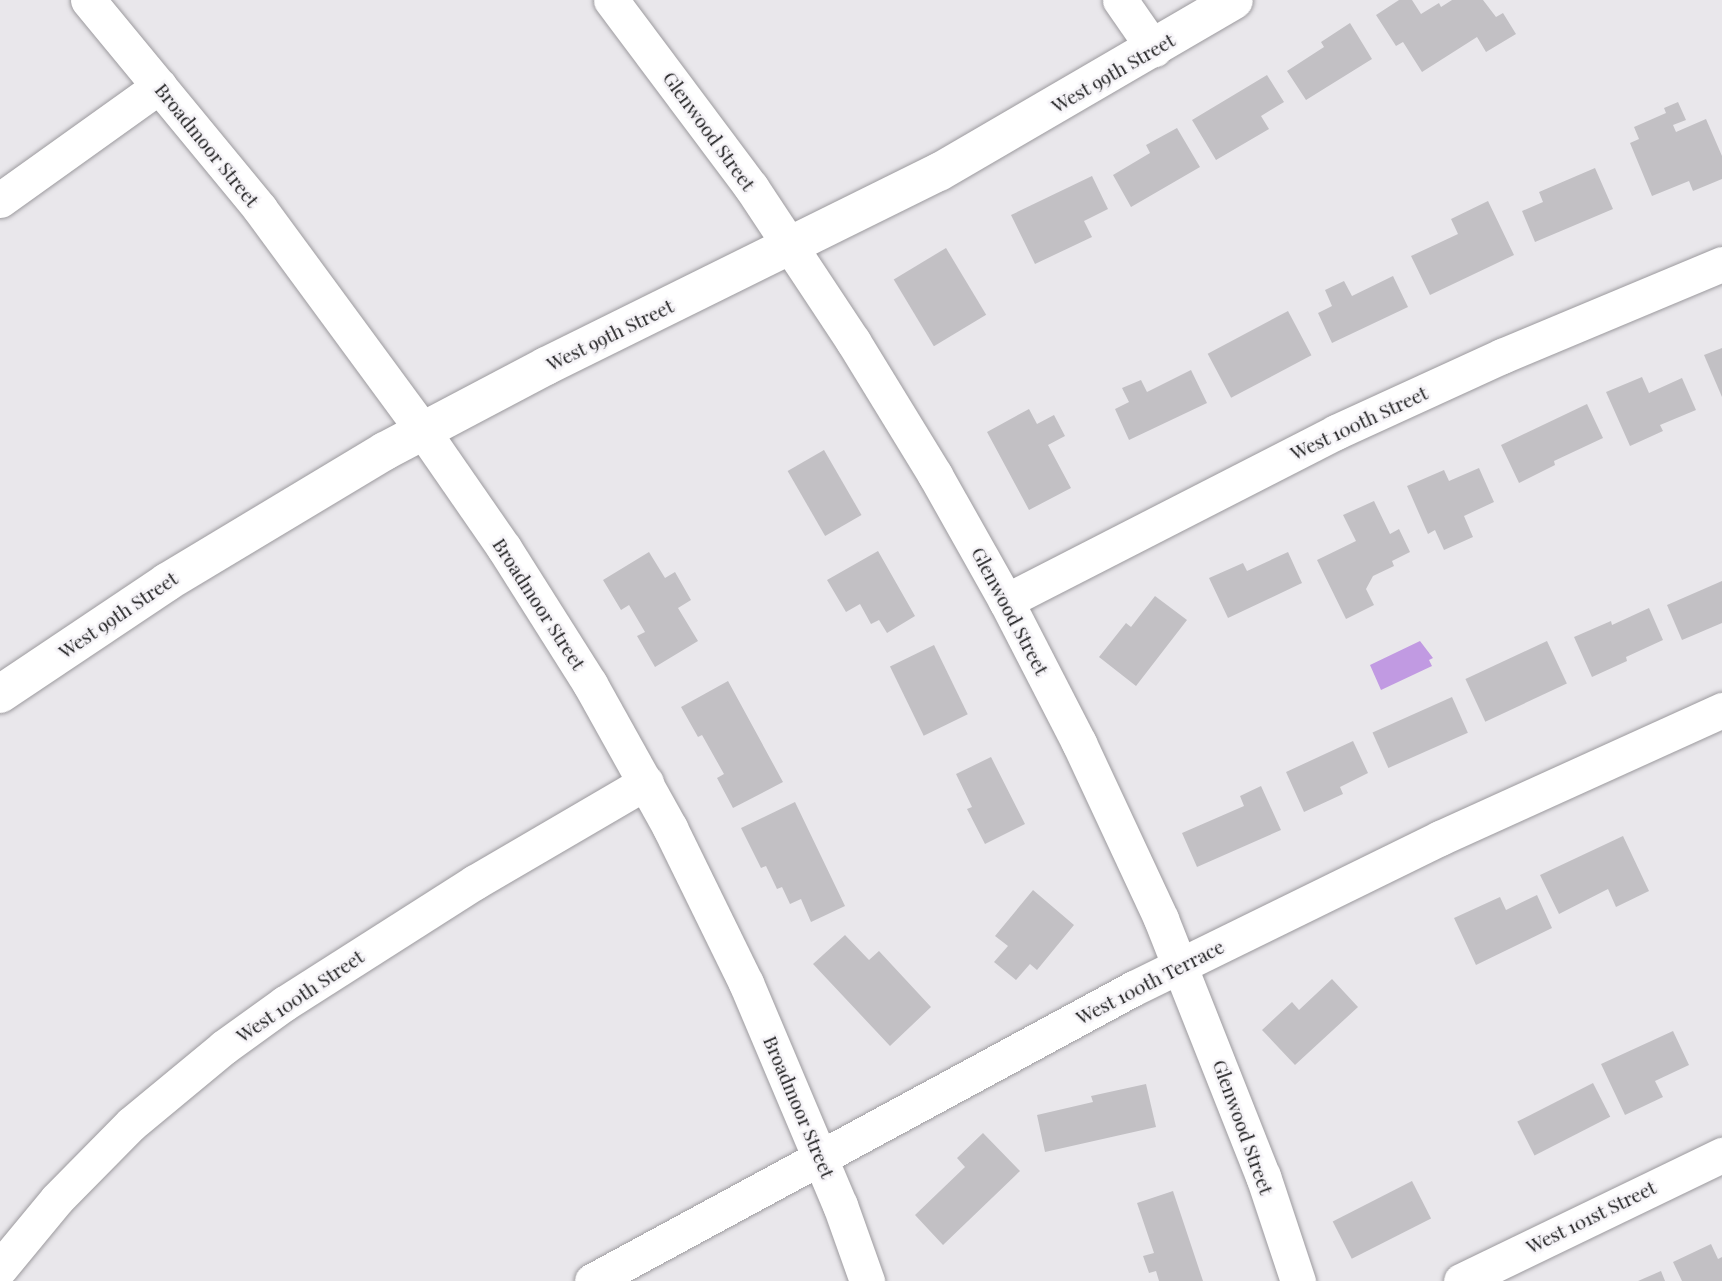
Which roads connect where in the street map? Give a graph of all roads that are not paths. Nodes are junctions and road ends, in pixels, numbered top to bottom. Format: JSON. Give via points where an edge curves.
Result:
{"nodes":[{"id":1,"x":88,"y":0,"type":"edge"},
{"id":2,"x":611,"y":0,"type":"edge"},
{"id":3,"x":1120,"y":0,"type":"edge"},
{"id":4,"x":1234,"y":0,"type":"edge"},
{"id":5,"x":1154,"y":49,"type":"junction"},
{"id":6,"x":159,"y":86,"type":"junction"},
{"id":7,"x":0,"y":200,"type":"edge"},
{"id":8,"x":789,"y":246,"type":"junction"},
{"id":9,"x":1722,"y":264,"type":"edge"},
{"id":10,"x":423,"y":431,"type":"junction"},
{"id":11,"x":1006,"y":601,"type":"junction"},
{"id":12,"x":0,"y":694,"type":"edge"},
{"id":13,"x":1722,"y":710,"type":"edge"},
{"id":14,"x":646,"y":782,"type":"junction"},
{"id":15,"x":1181,"y":966,"type":"junction"},
{"id":16,"x":1722,"y":1155,"type":"edge"},
{"id":17,"x":820,"y":1156,"type":"junction"},
{"id":18,"x":0,"y":1268,"type":"edge"},
{"id":19,"x":592,"y":1281,"type":"edge"},
{"id":20,"x":867,"y":1281,"type":"edge"},
{"id":21,"x":1298,"y":1281,"type":"edge"},
{"id":22,"x":1461,"y":1281,"type":"edge"}],
"edges":[{"from":1,"to":6,"type":"street","name":"Broadmoor Street"},
{"from":2,"to":8,"type":"street","name":"Glenwood Street","via":[[699,114]]},
{"from":3,"to":5,"type":"street"},
{"from":4,"to":5,"type":"street","name":"West 99th Street"},
{"from":5,"to":8,"type":"street","name":"West 99th Street","via":[[962,159]]},
{"from":6,"to":7,"type":"street"},
{"from":6,"to":10,"type":"street","name":"Broadmoor Street","via":[[260,209]]},
{"from":8,"to":10,"type":"street","name":"West 99th Street"},
{"from":8,"to":11,"type":"street","name":"Glenwood Street","via":[[853,341]]},
{"from":9,"to":11,"type":"street","name":"West 100th Street","via":[[1336,432]]},
{"from":10,"to":12,"type":"street","name":"West 99th Street","via":[[167,582]]},
{"from":10,"to":14,"type":"street","name":"Broadmoor Street","via":[[504,548]]},
{"from":11,"to":15,"type":"street","name":"Glenwood Street","via":[[1079,743]]},
{"from":13,"to":15,"type":"street","name":"West 100th Terrace","via":[[1440,838]]},
{"from":14,"to":17,"type":"street","name":"Broadmoor Street","via":[[746,982]]},
{"from":14,"to":18,"type":"street","name":"West 100th Street","via":[[463,889],[223,1047],[131,1124],[57,1199]]},
{"from":15,"to":17,"type":"street","name":"West 100th Terrace"},
{"from":15,"to":21,"type":"street","name":"Glenwood Street","via":[[1263,1176]]},
{"from":16,"to":22,"type":"street","name":"West 101st Street"},
{"from":17,"to":19,"type":"street","name":"West 100th Terrace"},
{"from":17,"to":20,"type":"street","name":"Broadmoor Street"}]}
